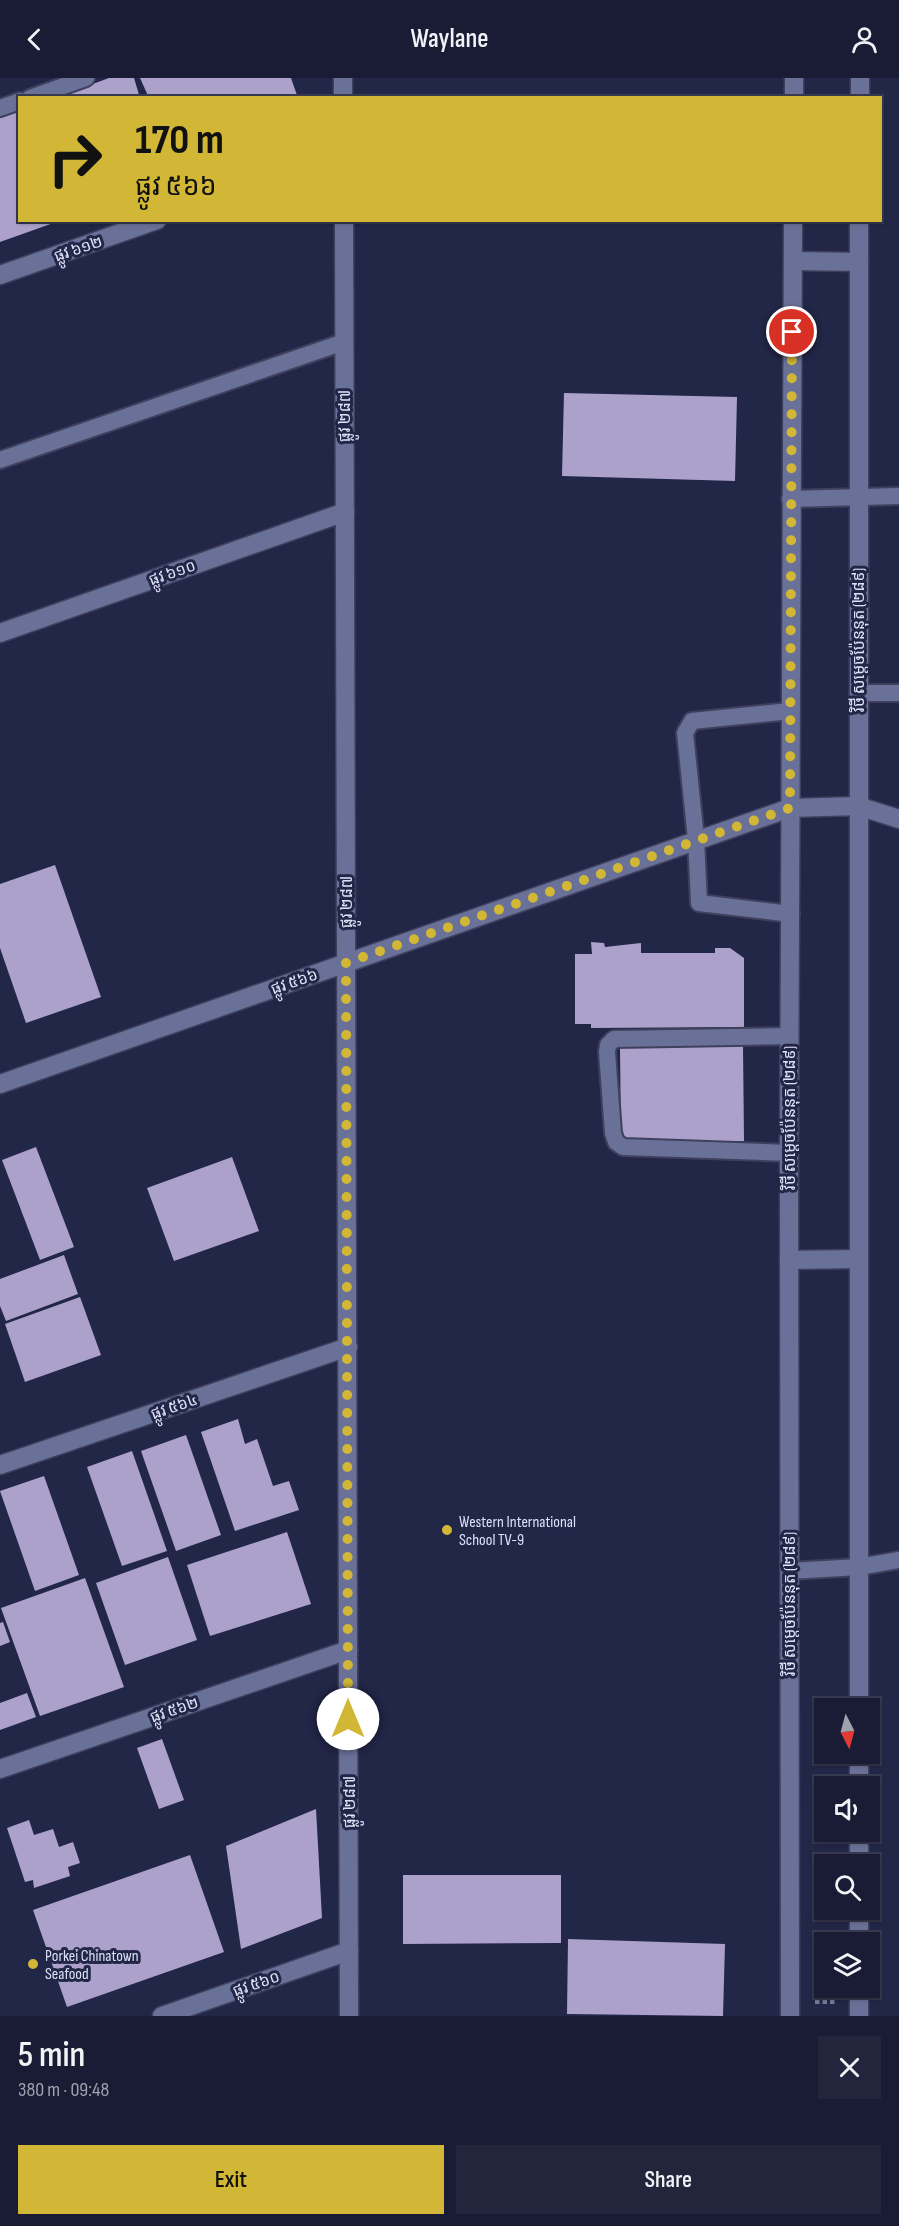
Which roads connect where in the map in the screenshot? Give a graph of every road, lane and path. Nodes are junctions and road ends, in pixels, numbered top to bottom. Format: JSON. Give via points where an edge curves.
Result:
{"nodes":[{"id":1,"x":86,"y":78,"type":"edge"},
{"id":2,"x":343,"y":78,"type":"edge"},
{"id":3,"x":794,"y":78,"type":"edge"},
{"id":4,"x":860,"y":78,"type":"edge"},
{"id":5,"x":36,"y":96,"type":"edge"},
{"id":6,"x":343,"y":96,"type":"edge"},
{"id":7,"x":794,"y":96,"type":"edge"},
{"id":8,"x":860,"y":96,"type":"edge"},
{"id":9,"x":18,"y":102,"type":"edge"},
{"id":10,"x":0,"y":108,"type":"edge"},
{"id":11,"x":151,"y":222,"type":"edge"},
{"id":12,"x":344,"y":222,"type":"edge"},
{"id":13,"x":793,"y":222,"type":"edge"},
{"id":14,"x":859,"y":222,"type":"edge"},
{"id":15,"x":793,"y":261,"type":"junction"},
{"id":16,"x":859,"y":262,"type":"junction"},
{"id":17,"x":0,"y":275,"type":"edge"},
{"id":18,"x":344,"y":342,"type":"junction"},
{"id":19,"x":0,"y":460,"type":"edge"},
{"id":20,"x":899,"y":496,"type":"edge"},
{"id":21,"x":858,"y":498,"type":"junction"},
{"id":22,"x":790,"y":499,"type":"junction"},
{"id":23,"x":345,"y":512,"type":"junction"},
{"id":24,"x":0,"y":633,"type":"edge"},
{"id":25,"x":858,"y":693,"type":"junction"},
{"id":26,"x":899,"y":693,"type":"edge"},
{"id":27,"x":790,"y":711,"type":"junction"},
{"id":28,"x":858,"y":806,"type":"junction"},
{"id":29,"x":790,"y":808,"type":"junction"},
{"id":30,"x":899,"y":819,"type":"edge"},
{"id":31,"x":696,"y":839,"type":"junction"},
{"id":32,"x":790,"y":914,"type":"junction"},
{"id":33,"x":346,"y":963,"type":"junction"},
{"id":34,"x":789,"y":1036,"type":"junction"},
{"id":35,"x":0,"y":1084,"type":"edge"},
{"id":36,"x":789,"y":1153,"type":"junction"},
{"id":37,"x":858,"y":1259,"type":"junction"},
{"id":38,"x":789,"y":1260,"type":"junction"},
{"id":39,"x":348,"y":1347,"type":"junction"},
{"id":40,"x":0,"y":1465,"type":"edge"},
{"id":41,"x":899,"y":1560,"type":"edge"},
{"id":42,"x":859,"y":1567,"type":"junction"},
{"id":43,"x":789,"y":1571,"type":"junction"},
{"id":44,"x":348,"y":1650,"type":"junction"},
{"id":45,"x":859,"y":1698,"type":"edge"},
{"id":46,"x":0,"y":1768,"type":"edge"},
{"id":47,"x":349,"y":1951,"type":"junction"},
{"id":48,"x":859,"y":2002,"type":"edge"},
{"id":49,"x":790,"y":2009,"type":"edge"},
{"id":50,"x":162,"y":2016,"type":"edge"},
{"id":51,"x":349,"y":2016,"type":"edge"}],
"edges":[{"from":1,"to":5,"type":"lane"},
{"from":2,"to":6,"type":"street"},
{"from":3,"to":7,"type":"street"},
{"from":4,"to":8,"type":"street"},
{"from":9,"to":10,"type":"lane"},
{"from":11,"to":17,"type":"street","name":"ផ្លូវ ៦១២"},
{"from":12,"to":18,"type":"street","name":"ផ្លូវ ២៨៧"},
{"from":13,"to":15,"type":"street","name":"វិថី សម្តេចប៉ែននុត (២៨៩)"},
{"from":14,"to":16,"type":"street","name":"វិថី សម្តេចប៉ែននុត (២៨៩)"},
{"from":15,"to":16,"type":"street"},
{"from":15,"to":22,"type":"street","name":"វិថី សម្តេចប៉ែននុត (២៨៩)"},
{"from":16,"to":21,"type":"street","name":"វិថី សម្តេចប៉ែននុត (២៨៩)"},
{"from":18,"to":19,"type":"lane"},
{"from":18,"to":23,"type":"street","name":"ផ្លូវ ២៨៧"},
{"from":20,"to":21,"type":"lane"},
{"from":21,"to":22,"type":"lane"},
{"from":21,"to":25,"type":"street","name":"វិថី សម្តេចប៉ែននុត (២៨៩)"},
{"from":22,"to":27,"type":"street","name":"វិថី សម្តេចប៉ែននុត (២៨៩)"},
{"from":23,"to":24,"type":"street","name":"ផ្លូវ ៦១០"},
{"from":23,"to":33,"type":"street","name":"ផ្លូវ ២៨៧"},
{"from":25,"to":26,"type":"lane"},
{"from":25,"to":28,"type":"street","name":"វិថី សម្តេចប៉ែននុត (២៨៩)"},
{"from":27,"to":29,"type":"street","name":"វិថី សម្តេចប៉ែននុត (២៨៩)"},
{"from":27,"to":31,"type":"lane","via":[[692,721],[685,734]]},
{"from":28,"to":29,"type":"street","name":"ផ្លូវ ៥៦៦"},
{"from":28,"to":30,"type":"street","name":"ផ្លូវ ៥៦៦"},
{"from":28,"to":37,"type":"street","name":"វិថី សម្តេចប៉ែននុត (២៨៩)"},
{"from":29,"to":31,"type":"street","name":"ផ្លូវ ៥៦៦"},
{"from":29,"to":32,"type":"street","name":"វិថី សម្តេចប៉ែននុត (២៨៩)"},
{"from":31,"to":32,"type":"lane","via":[[699,903]]},
{"from":31,"to":33,"type":"street","name":"ផ្លូវ ៥៦៦"},
{"from":32,"to":34,"type":"street","name":"វិថី សម្តេចប៉ែននុត (២៨៩)"},
{"from":33,"to":35,"type":"street","name":"ផ្លូវ ៥៦៦"},
{"from":33,"to":39,"type":"street","name":"ផ្លូវ ២៨៧"},
{"from":34,"to":36,"type":"street","name":"វិថី សម្តេចប៉ែននុត (២៨៩)"},
{"from":34,"to":36,"type":"lane","via":[[614,1039],[607,1052],[613,1133],[623,1147]]},
{"from":36,"to":38,"type":"street","name":"វិថី សម្តេចប៉ែននុត (២៨៩)"},
{"from":37,"to":38,"type":"street"},
{"from":37,"to":42,"type":"street","name":"វិថី សម្តេចប៉ែននុត (២៨៩)"},
{"from":38,"to":43,"type":"street","name":"វិថី សម្តេចប៉ែននុត (២៨៩)"},
{"from":39,"to":40,"type":"street","name":"ផ្លូវ ៥៦៤"},
{"from":39,"to":44,"type":"street","name":"ផ្លូវ ២៨៧"},
{"from":41,"to":42,"type":"lane"},
{"from":42,"to":43,"type":"lane"},
{"from":42,"to":45,"type":"street","name":"វិថី សម្តេចប៉ែននុត (២៨៩)"},
{"from":43,"to":49,"type":"street","name":"វិថី សម្តេចប៉ែននុត (២៨៩)"},
{"from":44,"to":46,"type":"street","name":"ផ្លូវ ៥៦២"},
{"from":44,"to":47,"type":"street","name":"ផ្លូវ ២៨៧"},
{"from":47,"to":50,"type":"street","name":"ផ្លូវ ៥៦០"},
{"from":47,"to":51,"type":"street","name":"ផ្លូវ ២៨៧"},
{"from":48,"to":49,"type":"path"}]}
